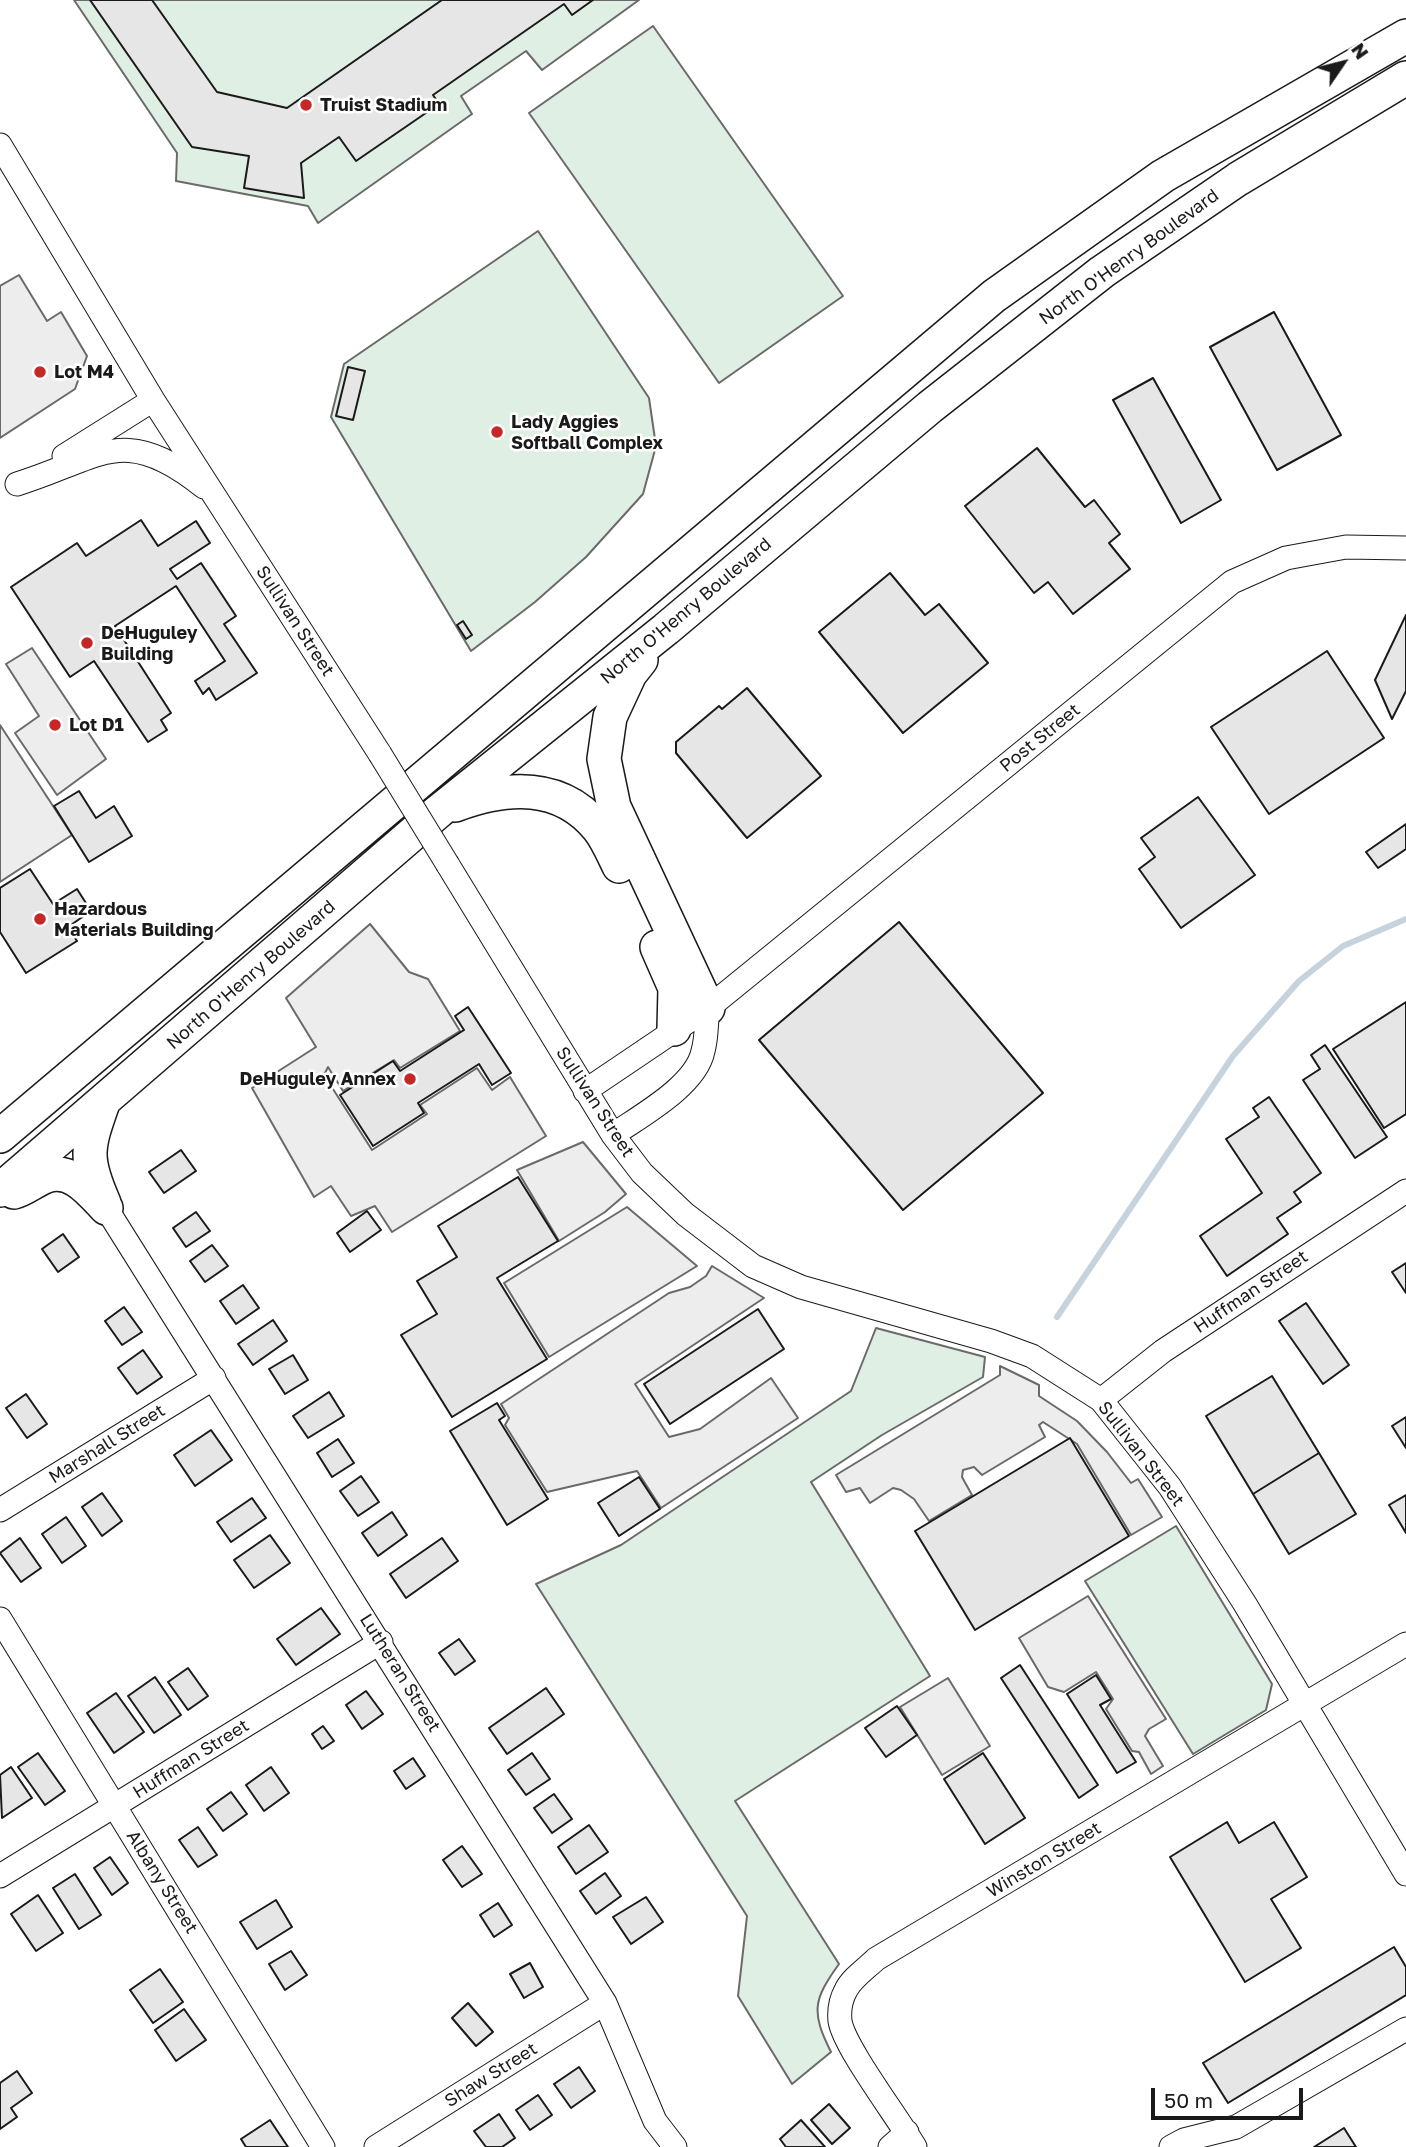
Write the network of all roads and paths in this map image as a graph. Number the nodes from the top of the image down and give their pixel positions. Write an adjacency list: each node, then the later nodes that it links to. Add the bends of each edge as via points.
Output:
1 (1406, 36): 15 (highway, via 1163,176 994,296)
2 (1406, 78): 8 (highway, North O'Henry Boulevard, via 1238,179 1102,272 930,407)
3 (0, 145): 4 (street, Sullivan Street)
4 (153, 400): 5 (street); 6 (street, Sullivan Street)
5 (9, 489): 6 (street, via 116,448 152,454)
6 (215, 495): 12 (street, Sullivan Street, bridge, via 449,865)
7 (1406, 548): 10 (street, Post Street, via 1346,547 1286,558 1232,582)
8 (666, 629): 9 (highway, North O'Henry Boulevard); 10 (highway, via 630,674 610,717 604,759 614,807)
9 (439, 811): 11 (highway, via 483,795 528,790 572,802 600,829 628,883 675,988); 13 (highway, North O'Henry Boulevard)
10 (708, 1007): 11 (street, Post Street); 14 (street, via 703,1053 691,1074 670,1095)
11 (674, 1029): 12 (street, Post Street)
12 (585, 1091): 14 (street, Sullivan Street)
13 (103, 1103): 16 (highway, North O'Henry Boulevard); 19 (highway, via 89,1142 89,1170)
14 (612, 1135): 21 (street, Sullivan Street, via 642,1173 685,1214 753,1266 801,1287 1032,1356)
15 (0, 1136)
16 (0, 1190)
17 (1406, 1191): 21 (street, Huffman Street, via 1163,1351)
18 (0, 1197): 19 (highway, via 48,1174 65,1175 82,1182)
19 (106, 1208): 20 (street, Lutheran Street)
20 (214, 1378): 22 (street, Marshall Street); 24 (street, Lutheran Street)
21 (1101, 1400): 26 (street, Sullivan Street, via 1170,1487)
22 (0, 1510)
23 (0, 1619): 27 (street, Albany Street)
24 (381, 1642): 27 (street, Huffman Street); 30 (street, Lutheran Street)
25 (1406, 1644): 26 (street, Winston Street)
26 (1306, 1704): 28 (street, Sullivan Street); 32 (street, Winston Street, via 876,1959 858,1975 847,1987 840,2023)
27 (115, 1806): 29 (street, Huffman Street); 33 (street, Albany Street)
28 (1406, 1874)
29 (0, 1876)
30 (605, 2003): 34 (street, Shaw Street); 35 (street, Lutheran Street, via 655,2121)
31 (1406, 2029): 36 (street, via 1236,2127)
32 (904, 2142)
33 (323, 2147)
34 (376, 2147)
35 (676, 2147)
36 (1171, 2147)

